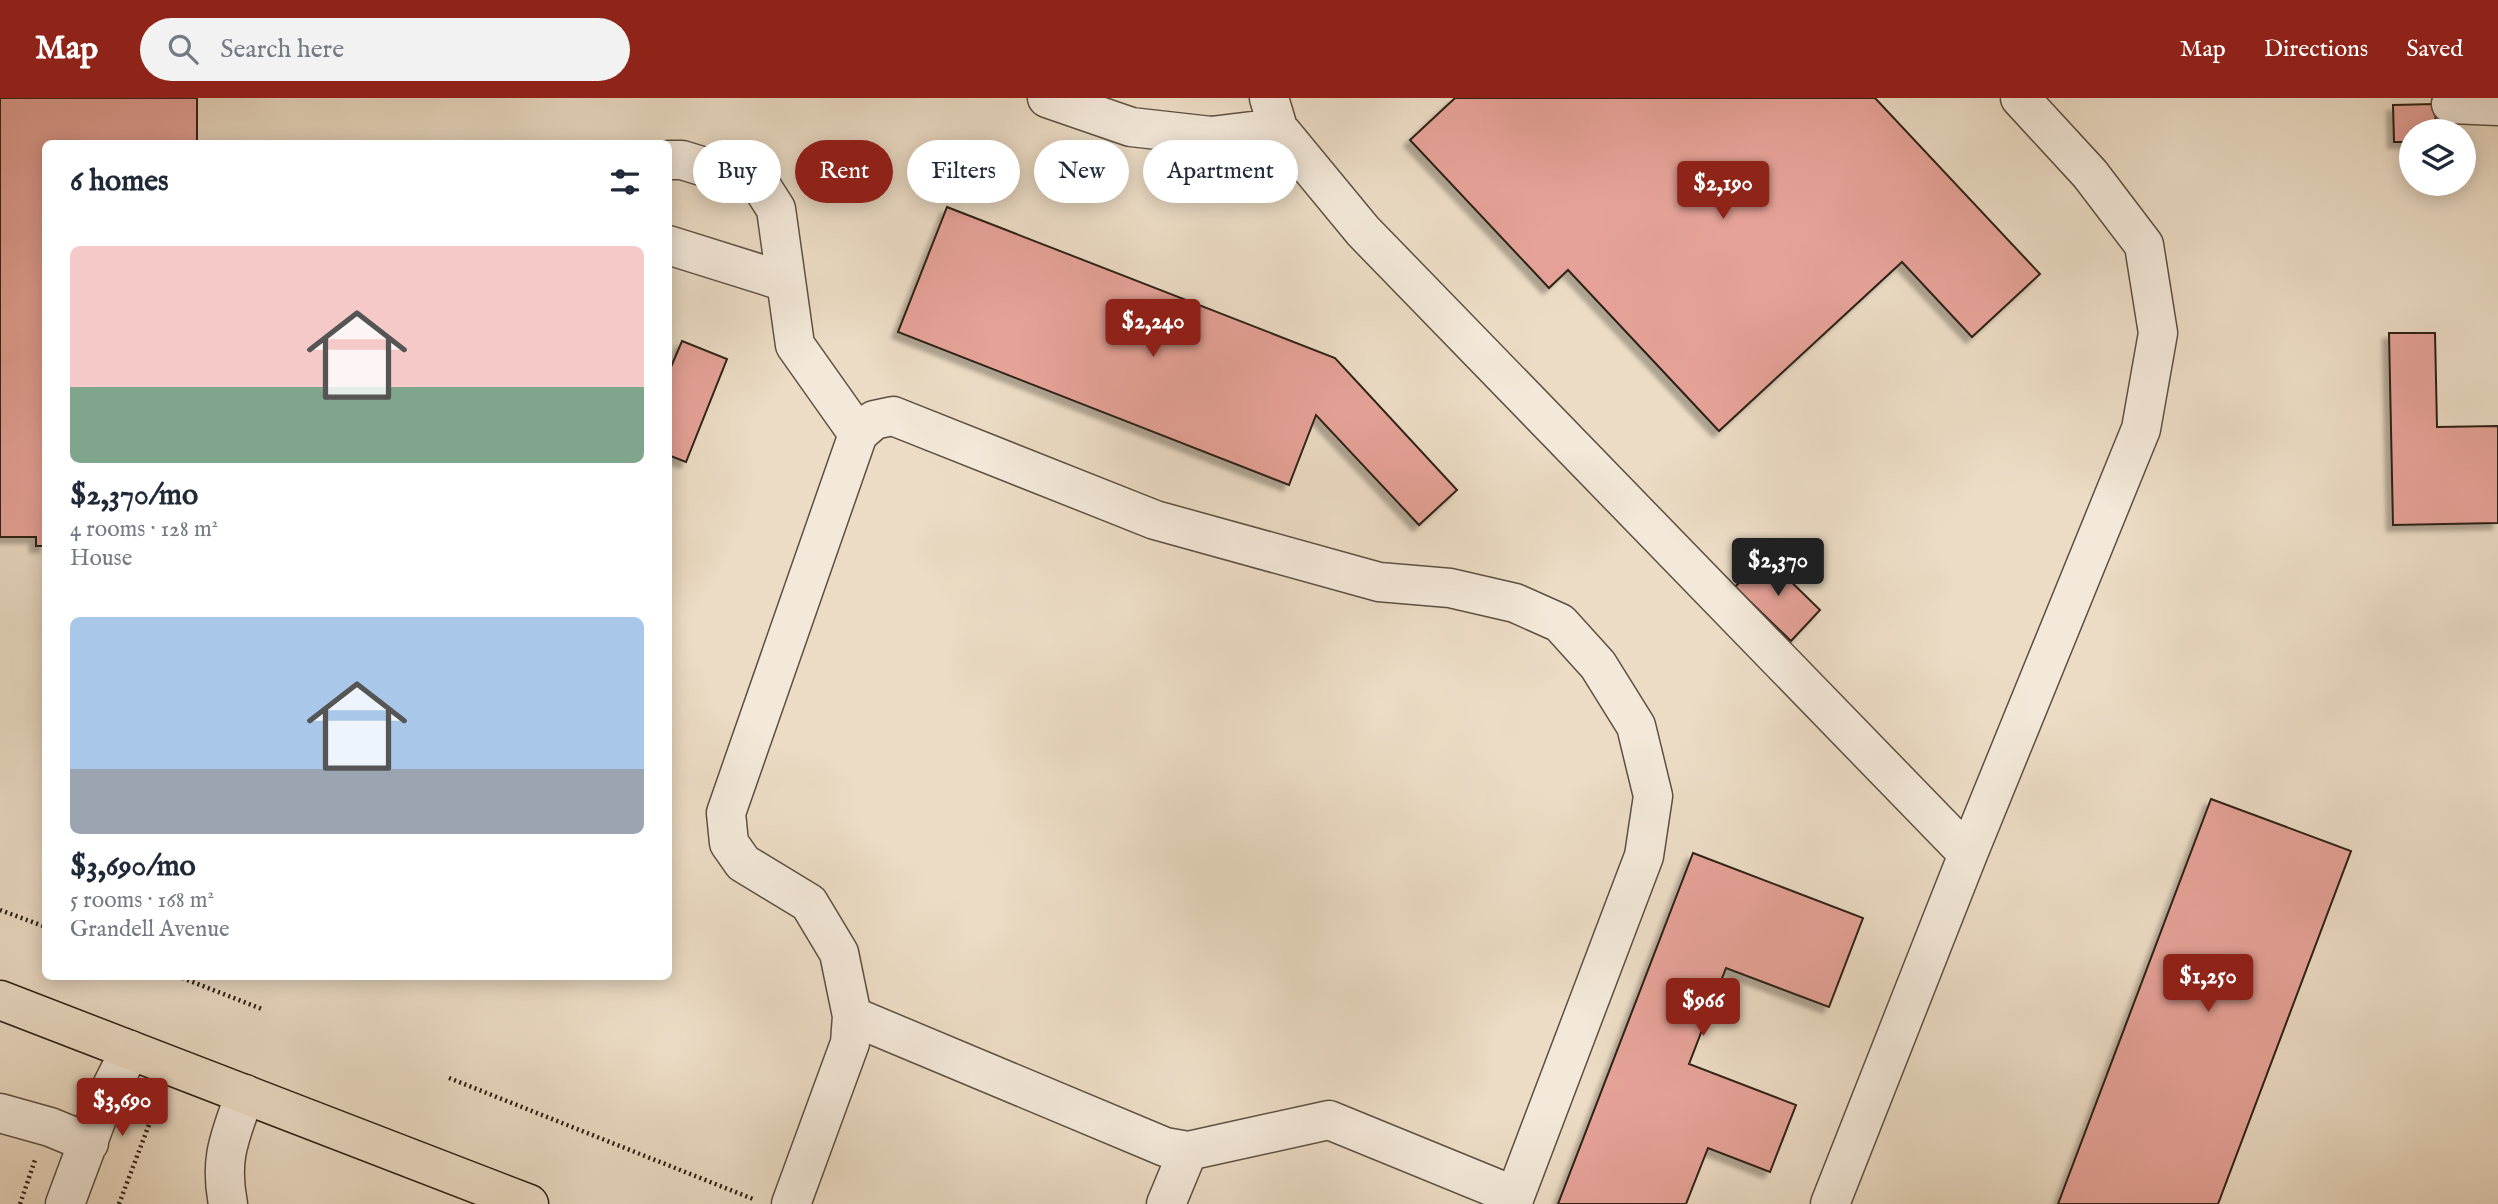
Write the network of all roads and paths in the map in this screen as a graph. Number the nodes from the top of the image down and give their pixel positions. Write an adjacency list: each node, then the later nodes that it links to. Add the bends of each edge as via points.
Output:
1 (1047, 98): 5 (street, via 1131,127 1211,136)
2 (2020, 98): 10 (street, via 2090,174 2144,245 2158,333 2141,429)
3 (2451, 104): 4 (street)
4 (2498, 106)
5 (1274, 113): 10 (street, via 1363,231)
6 (672, 160): 8 (street, via 760,184 776,209)
7 (672, 245): 8 (street)
8 (786, 282): 9 (street, via 795,345)
9 (858, 434): 16 (street, via 726,813 729,843 743,863 809,903 839,953); 24 (street, via 874,420 893,416 1155,520 1380,582 1450,588 1515,603 1560,623 1598,665 1636,726 1653,796 1644,856)
10 (1968, 854): 31 (street)
11 (0, 910): 12 (path)
12 (42, 926)
13 (187, 980): 15 (path)
14 (0, 1000): 17 (main road)
15 (262, 1009)
16 (852, 1016): 23 (street, via 1166,1147); 25 (street, via 850,1043)
17 (131, 1050): 19 (main road); 22 (street, via 100,1110)
18 (449, 1078): 25 (path)
19 (244, 1094): 28 (street, via 225,1150); 29 (main road)
20 (0, 1113): 22 (street)
21 (150, 1122): 27 (path)
22 (89, 1143): 26 (street)
23 (1188, 1151): 24 (street, via 1329,1120); 30 (street)
24 (1513, 1200)
25 (773, 1201)
26 (65, 1204)
27 (119, 1204)
28 (228, 1204)
29 (529, 1204)
30 (1166, 1204)
31 (1830, 1204)

